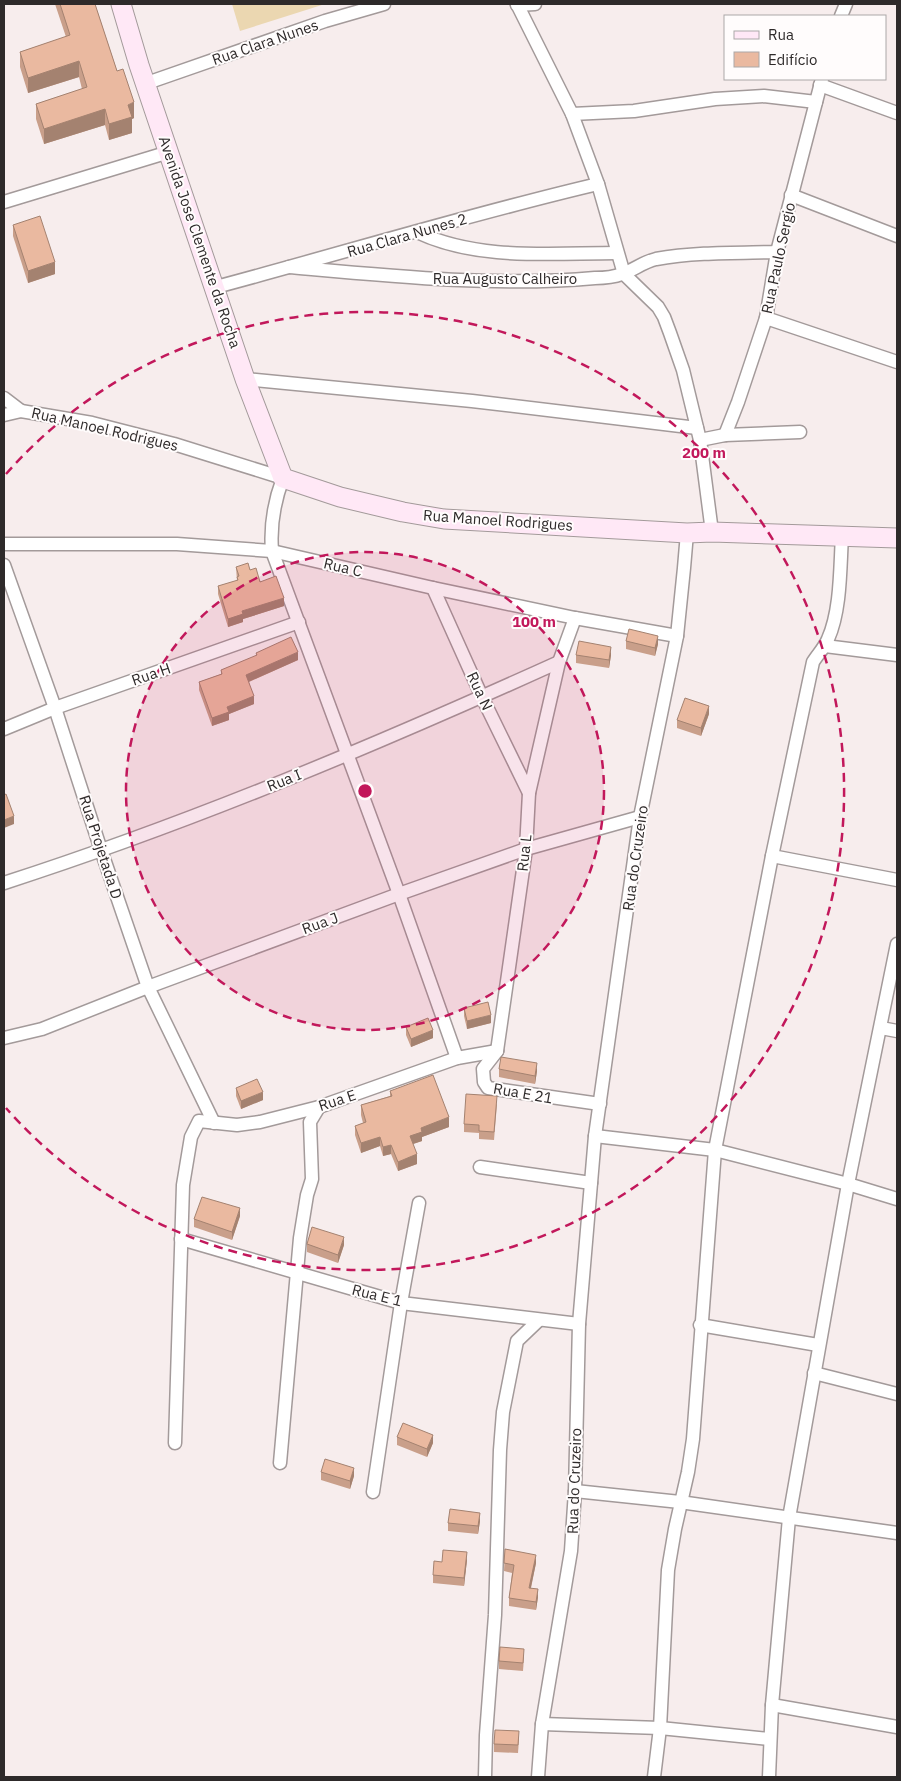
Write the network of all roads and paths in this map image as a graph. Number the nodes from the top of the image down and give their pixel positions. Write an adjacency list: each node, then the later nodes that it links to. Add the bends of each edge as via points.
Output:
1 (121, 4): 6 (street, Avenida Jose Clemente da Rocha)
2 (384, 4): 6 (street, Rua Clara Nunes, via 325,21)
3 (535, 4): 4 (street)
4 (517, 5): 9 (street)
5 (821, 82): 7 (street, Rua Paulo Sergio); 8 (street)
6 (147, 83): 10 (street, Avenida Jose Clemente da Rocha)
7 (816, 102): 9 (street, via 764,96 715,99 634,111); 12 (street, Rua Paulo Sergio)
8 (897, 113)
9 (572, 114): 11 (street)
10 (169, 152): 13 (street); 20 (street, Avenida Jose Clemente da Rocha)
11 (598, 184): 14 (street, Rua Clara Nunes 2); 17 (street)
12 (791, 195): 15 (street); 16 (street, Rua Paulo Sergio)
13 (4, 202)
14 (417, 232): 17 (street, via 433,240 481,251); 18 (street, Rua Clara Nunes 2)
15 (897, 236)
16 (777, 252): 19 (street, Rua Augusto Calheiro, via 686,255 639,265); 21 (street, Rua Paulo Sergio)
17 (617, 253): 19 (street)
18 (289, 267): 19 (street, Rua Augusto Calheiro, via 520,282); 20 (street, Rua Clara Nunes 2)
19 (624, 274): 28 (street, via 658,307 664,318 683,370)
20 (216, 287): 23 (street, Avenida Jose Clemente da Rocha)
21 (766, 318): 22 (street); 29 (street, Rua Paulo Sergio)
22 (897, 362)
23 (245, 379): 28 (street, via 472,401); 30 (street, Avenida Jose Clemente da Rocha)
24 (4, 398): 25 (street)
25 (22, 411): 26 (street); 30 (street, Rua Manoel Rodrigues, via 92,423 174,444)
26 (4, 415)
27 (800, 432): 29 (street)
28 (699, 434): 29 (street); 31 (street)
29 (725, 435)
30 (283, 478): 32 (street, Rua Manoel Rodrigues, via 362,502 444,519); 36 (street, via 274,509)
31 (712, 532): 32 (street, Rua Manoel Rodrigues); 33 (street, Rua Manoel Rodrigues)
32 (686, 533): 41 (street, Rua do Cruzeiro)
33 (842, 536): 34 (street, Rua Manoel Rodrigues); 42 (street, via 835,616)
34 (897, 538)
35 (4, 544): 36 (street, Rua C, via 177,544)
36 (272, 551): 38 (street, Rua C); 40 (street)
37 (4, 565): 46 (street, Rua Projetada D)
38 (433, 588): 39 (street, Rua C); 45 (street, Rua N)
39 (575, 618): 41 (street, Rua C); 44 (street, Rua L)
40 (298, 622): 46 (street, Rua H); 48 (street)
41 (676, 636): 50 (street, Rua do Cruzeiro)
42 (825, 646): 43 (street); 53 (street, via 814,662)
43 (897, 655)
44 (559, 662): 45 (street, Rua I); 49 (street, Rua L)
45 (482, 697): 48 (street, Rua I); 49 (street, Rua N)
46 (55, 708): 47 (street, Rua H); 52 (street, Rua Projetada D)
47 (4, 729)
48 (346, 754): 52 (street, Rua I, via 236,800); 56 (street)
49 (529, 793): 51 (street, Rua L)
50 (640, 817): 51 (street, Rua J); 64 (street, Rua do Cruzeiro)
51 (526, 849): 56 (street, Rua J); 62 (street, Rua L)
52 (101, 850): 55 (street, Rua I); 58 (street, Rua Projetada D)
53 (772, 856): 54 (street); 68 (street)
54 (897, 880)
55 (4, 883)
56 (399, 894): 58 (street, Rua J); 63 (street)
57 (897, 944): 59 (street)
58 (148, 987): 61 (street, Rua J, via 42,1029); 66 (street, Rua Projetada D)
59 (881, 1028): 60 (street); 71 (street)
60 (897, 1031)
61 (4, 1038)
62 (497, 1051): 63 (street); 64 (street, Rua E 21, via 483,1069 488,1088)
63 (457, 1058): 65 (street, Rua E)
64 (600, 1104): 67 (street, Rua do Cruzeiro)
65 (319, 1107): 66 (street, Rua E, via 249,1124); 75 (street, via 310,1122 312,1179 302,1221)
66 (214, 1123): 74 (street, via 199,1121 191,1137 183,1185)
67 (595, 1136): 68 (street); 70 (street, Rua do Cruzeiro)
68 (715, 1150): 71 (street); 79 (street)
69 (480, 1167): 70 (street)
70 (591, 1183): 78 (street, Rua do Cruzeiro)
71 (848, 1184): 72 (street); 80 (street)
72 (897, 1199)
73 (419, 1203): 76 (street)
74 (181, 1239): 75 (street, Rua E 1); 83 (street)
75 (297, 1274): 76 (street, Rua E 1); 84 (street)
76 (401, 1303): 77 (street, Rua E 1); 86 (street)
77 (539, 1320): 78 (street, Rua E 1); 95 (street, via 517,1341 503,1412)
78 (579, 1324): 85 (street, Rua do Cruzeiro)
79 (700, 1326): 80 (street); 87 (street, via 693,1439)
80 (818, 1345): 81 (street)
81 (814, 1373): 82 (street); 88 (street)
82 (897, 1394)
83 (174, 1443)
84 (280, 1464)
85 (575, 1491): 87 (street); 91 (street, Rua do Cruzeiro, via 571,1551)
86 (373, 1492)
87 (680, 1502): 88 (street); 93 (street, via 668,1570)
88 (789, 1518): 89 (street); 90 (street)
89 (897, 1533)
90 (772, 1705): 92 (street); 94 (street)
91 (542, 1724): 93 (street); 96 (street, Rua do Cruzeiro)
92 (897, 1727)
93 (660, 1728): 94 (street); 97 (street)
94 (769, 1739): 98 (street)
95 (485, 1777)
96 (538, 1777)
97 (654, 1777)
98 (769, 1777)

